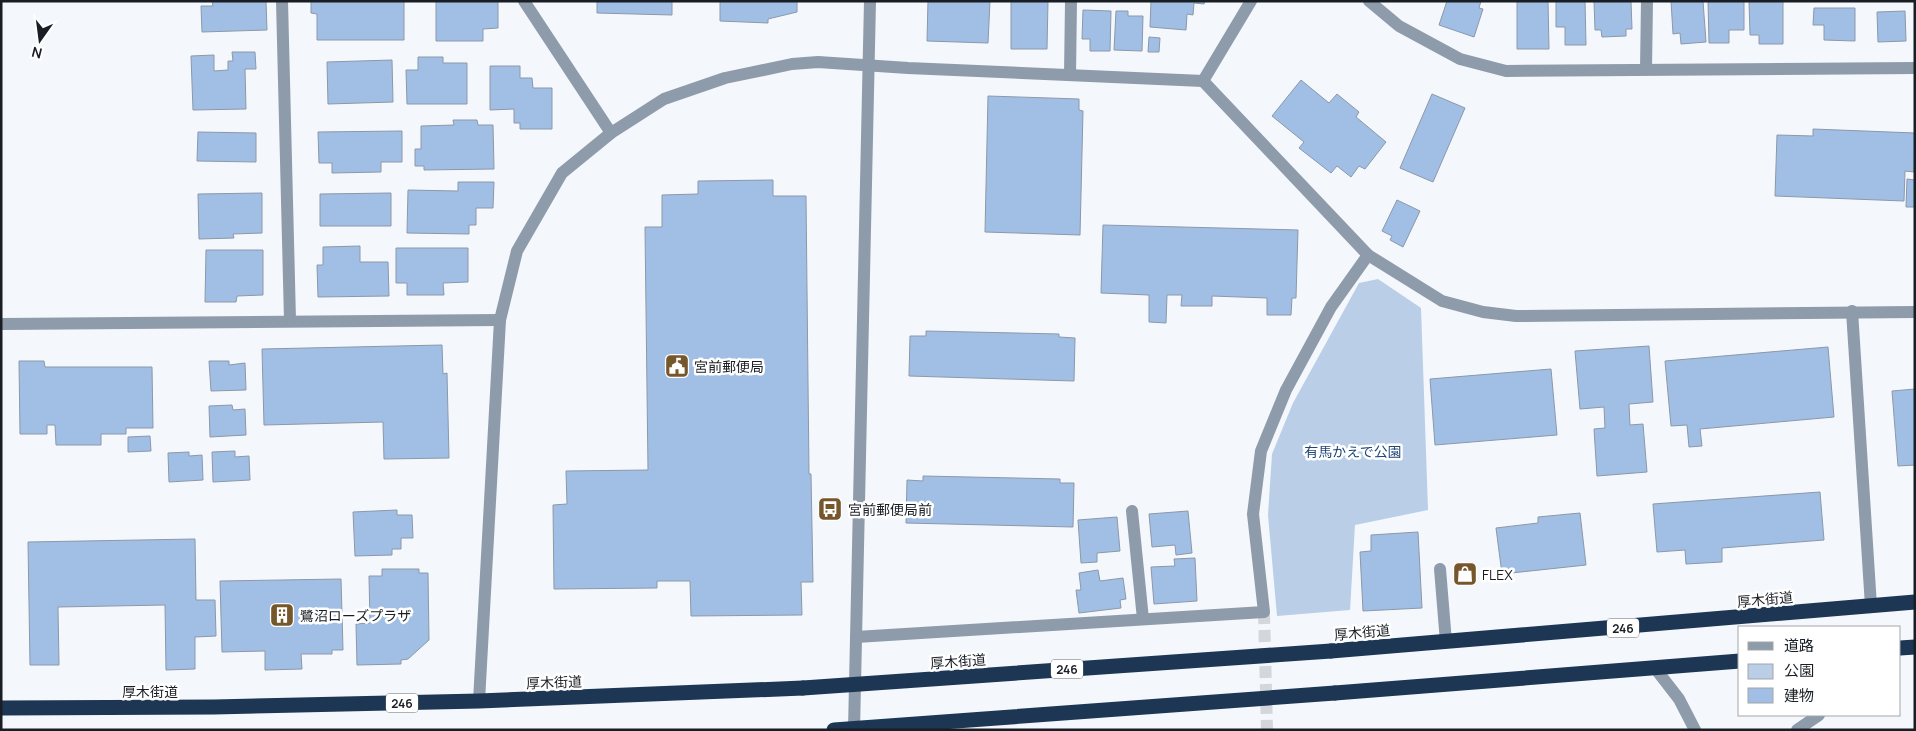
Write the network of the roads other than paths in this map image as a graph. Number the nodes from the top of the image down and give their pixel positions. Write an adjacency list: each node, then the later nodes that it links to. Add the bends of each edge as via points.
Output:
1 (282, 1): 17 (street)
2 (524, 1): 13 (street)
3 (870, 1): 8 (street)
4 (1071, 1): 11 (street)
5 (1251, 1): 12 (street)
6 (1369, 1): 10 (street, via 1399,26 1460,59 1506,71)
7 (1646, 1): 10 (street)
8 (868, 65): 11 (street); 13 (street, via 800,63 725,78 664,99); 25 (street)
9 (1915, 68): 10 (street)
10 (1646, 69)
11 (1070, 75): 12 (street)
12 (1203, 81): 14 (street)
13 (611, 134): 18 (street, via 562,173 518,251)
14 (1368, 255): 15 (street, via 1442,301 1483,312 1516,316); 24 (street, via 1327,316 1286,390 1261,451 1253,514 1264,612)
15 (1852, 311): 16 (street); 23 (street)
16 (1915, 312)
17 (290, 320): 18 (street); 19 (street)
18 (500, 320): 31 (street)
19 (1, 324)
20 (1132, 511): 24 (street)
21 (1440, 570): 26 (street)
22 (1915, 602): 23 (highway, 厚木街道 / 246)
23 (1871, 606): 26 (highway, 厚木街道 / 246)
24 (1143, 619): 25 (street)
25 (856, 637): 35 (street)
26 (1446, 642): 31 (highway, 厚木街道 / 246, bridge, via 803,688)
27 (1915, 646): 28 (highway)
28 (1901, 648)
29 (1738, 661): 30 (highway)
30 (1655, 668): 34 (highway, bridge); 36 (street, via 1679,699)
31 (479, 702): 32 (highway, 厚木街道 / 246)
32 (1, 708)
33 (1818, 716): 37 (street)
34 (834, 730)
35 (854, 730)
36 (1695, 730)
37 (1797, 730)

